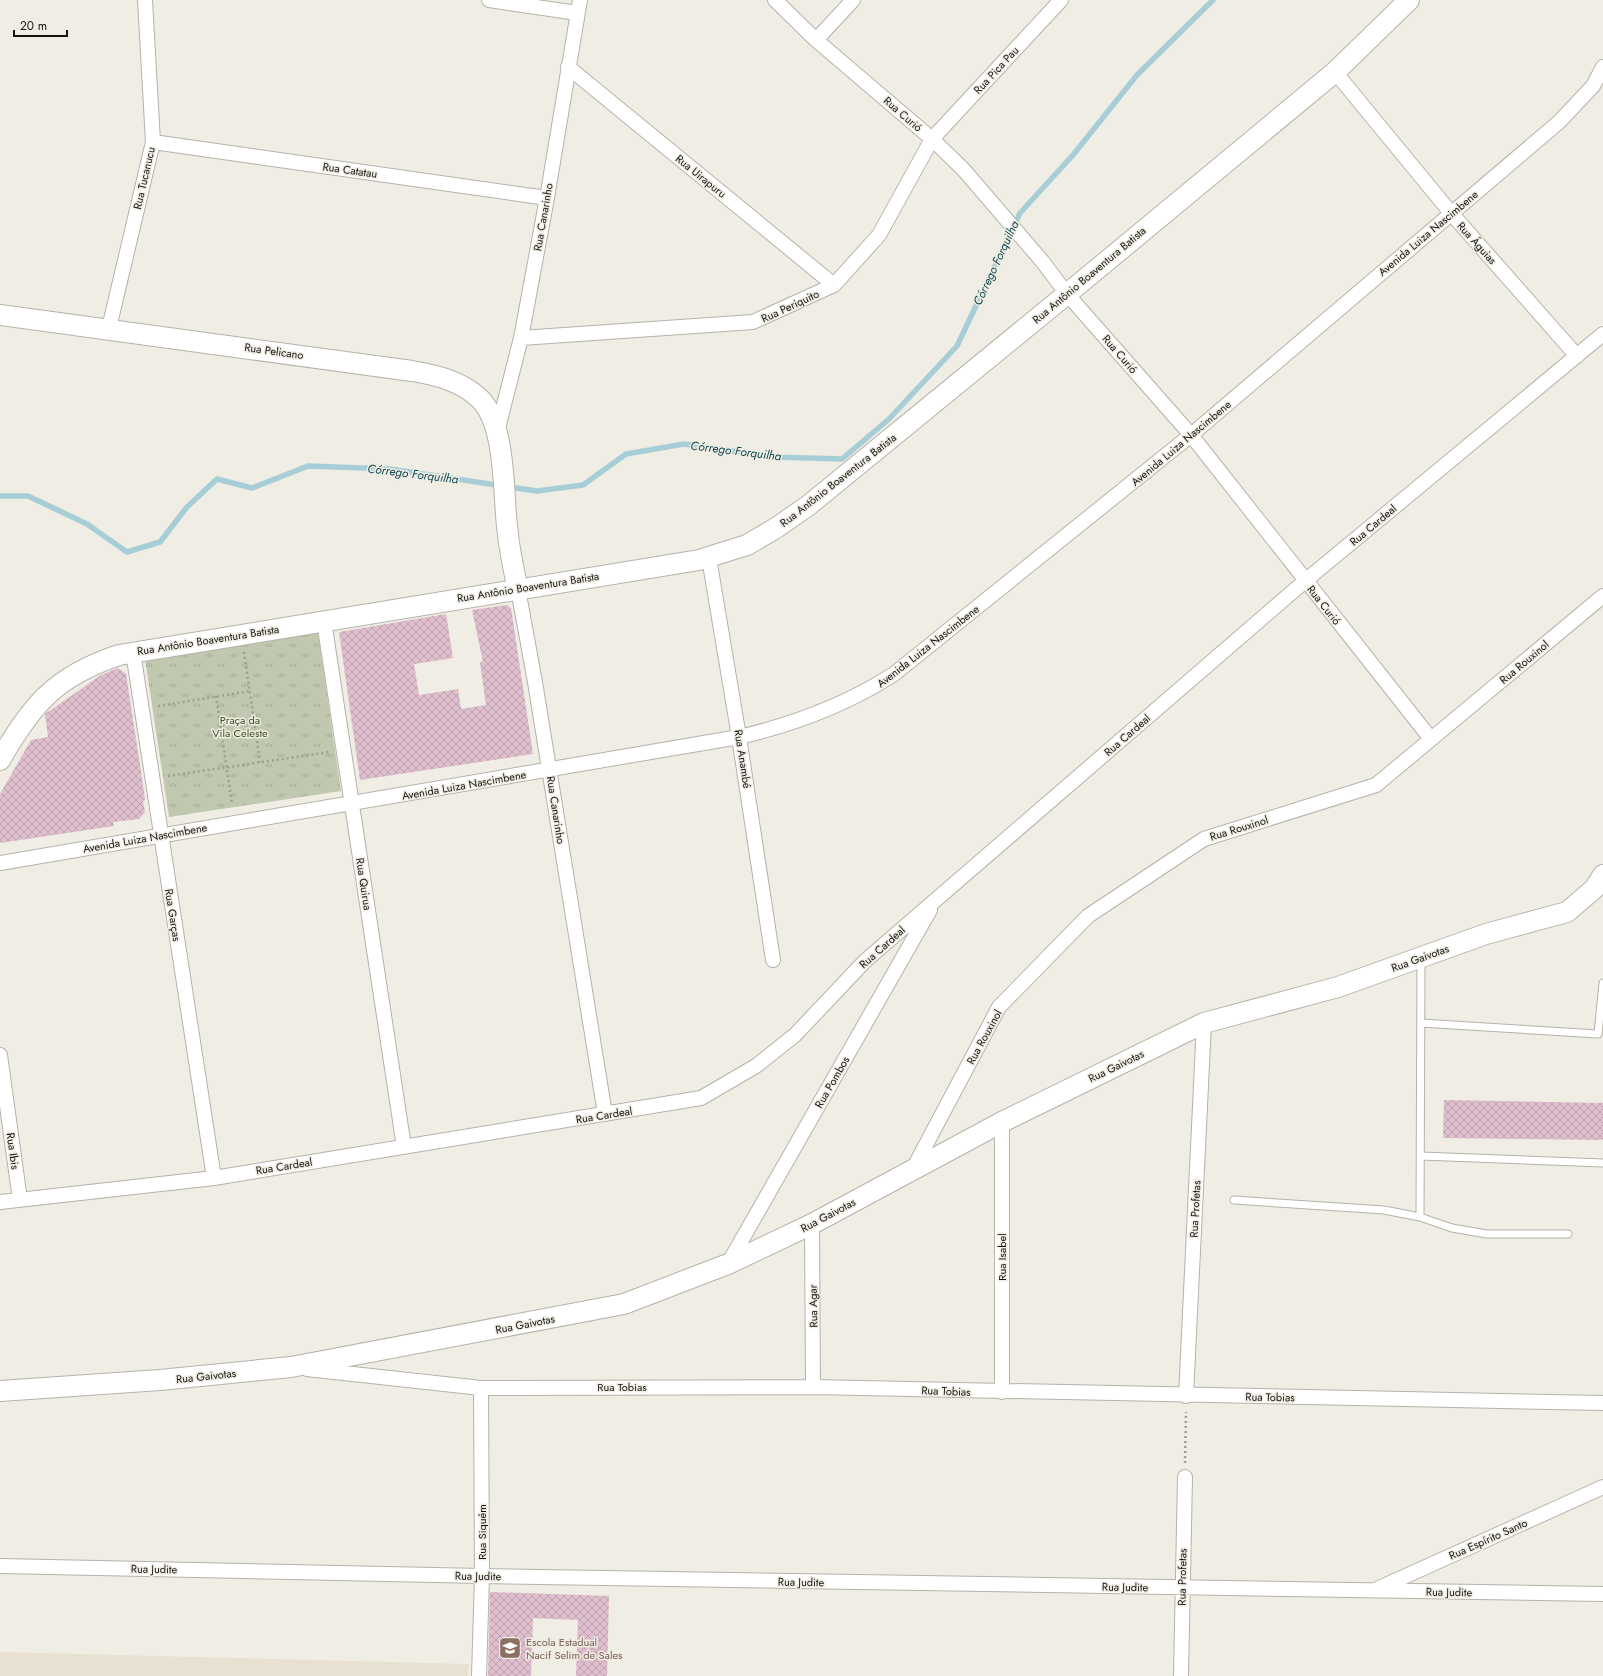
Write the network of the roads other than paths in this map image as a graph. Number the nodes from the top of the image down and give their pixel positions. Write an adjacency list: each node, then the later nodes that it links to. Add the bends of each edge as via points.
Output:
1 (145, 0): 13 (street, Rua Tucanucu)
2 (489, 0): 7 (street)
3 (775, 0): 8 (street, Rua Curió)
4 (853, 0): 8 (street)
5 (1061, 0): 12 (street, Rua Pica Pau)
6 (1409, 0): 11 (street, Rua Antônio Boaventura Batista)
7 (578, 6): 9 (street, Rua Canarinho)
8 (816, 40): 12 (street, Rua Curió)
9 (568, 67): 14 (street, Rua Canarinho); 16 (street, Rua Uirapuru)
10 (1603, 67): 15 (street, Avenida Luiza Nascimbene, via 1593,86 1559,122)
11 (1335, 72): 15 (street, Rua Águias); 17 (street, Rua Antônio Boaventura Batista)
12 (932, 139): 16 (street, Rua Periquito, via 879,235); 17 (street, Rua Curió, via 963,169)
13 (153, 142): 14 (street, Rua Catatau); 19 (street, Rua Tucanucu)
14 (547, 198): 21 (street, Rua Canarinho)
15 (1451, 213): 22 (street, Rua Águias); 24 (street, Avenida Luiza Nascimbene)
16 (834, 285): 21 (street, Rua Periquito, via 753,322)
17 (1067, 294): 24 (street, Rua Curió); 26 (street, Rua Antônio Boaventura Batista, via 809,505 747,545)
18 (0, 315): 19 (street, Rua Pelicano)
19 (109, 328): 23 (street, Rua Pelicano, via 432,374 465,388 479,398)
20 (1603, 334): 22 (street, Rua Cardeal)
21 (521, 338): 23 (street, Rua Canarinho)
22 (1577, 356): 27 (street, Rua Cardeal)
23 (497, 432): 25 (street, Rua Pelicano)
24 (1191, 435): 27 (street, Rua Curió); 32 (street, Avenida Luiza Nascimbene, via 894,674 852,700 820,714)
25 (505, 506): 28 (street, Rua Canarinho, via 509,548)
26 (709, 558): 28 (street, Rua Antônio Boaventura Batista); 32 (street, Rua Anambé)
27 (1305, 581): 33 (street, Rua Curió); 40 (street, Rua Cardeal)
28 (518, 589): 30 (street, Rua Antônio Boaventura Batista); 35 (street, Rua Canarinho)
29 (1603, 596): 33 (street, Rua Rouxinol)
30 (324, 621): 31 (street, Rua Antônio Boaventura Batista); 36 (street, Rua Quirua)
31 (133, 652): 34 (street, Rua Antônio Boaventura Batista, via 92,666 48,693 27,716); 37 (street, Rua Garças)
32 (740, 737): 35 (street, Avenida Luiza Nascimbene); 42 (street, Rua Anambé)
33 (1431, 739): 52 (street, Rua Rouxinol, via 1376,785 1204,839 1088,916 1000,1008)
34 (0, 760)
35 (549, 770): 36 (street, Avenida Luiza Nascimbene); 47 (street, Rua Canarinho)
36 (352, 804): 37 (street, Avenida Luiza Nascimbene); 49 (street, Rua Quirua)
37 (161, 836): 38 (street, Avenida Luiza Nascimbene); 53 (street, Rua Garças)
38 (0, 863)
39 (1603, 875): 41 (street, Rua Gaivotas, via 1595,888 1567,912 1486,934)
40 (936, 900): 47 (street, Rua Cardeal, via 864,961 795,1035 756,1066 701,1098); 60 (street, Rua Pombos)
41 (1421, 958): 44 (street, Rua Gaivotas, via 1338,987); 45 (lane)
42 (773, 960)
43 (1603, 983): 45 (lane, via 1598,1034)
44 (1204, 1023): 48 (street, Rua Gaivotas); 66 (street, Rua Profetas)
45 (1421, 1023): 50 (lane)
46 (0, 1054): 54 (street, Rua Ibis)
47 (605, 1114): 49 (street, Rua Cardeal)
48 (1002, 1122): 52 (street, Rua Gaivotas); 65 (street, Rua Isabel)
49 (404, 1147): 53 (street, Rua Cardeal)
50 (1421, 1156): 51 (lane); 57 (lane)
51 (1603, 1164)
52 (913, 1170): 58 (street, Rua Gaivotas)
53 (214, 1178): 54 (street, Rua Cardeal)
54 (20, 1200): 56 (street, Rua Cardeal)
55 (1234, 1200): 57 (lane, via 1384,1210)
56 (0, 1202)
57 (1420, 1217): 59 (lane, via 1452,1228 1487,1234)
58 (812, 1224): 60 (street, Rua Gaivotas); 62 (street, Rua Agar)
59 (1568, 1234)
60 (728, 1264): 61 (street, Rua Gaivotas, via 624,1304)
61 (291, 1367): 63 (street, Rua Tobias); 64 (street, Rua Gaivotas, via 160,1380)
62 (813, 1387): 63 (street, Rua Tobias); 65 (street, Rua Tobias)
63 (481, 1388): 71 (street, Rua Siquém)
64 (0, 1391)
65 (1002, 1392): 66 (street, Rua Tobias)
66 (1186, 1396): 67 (street, Rua Tobias)
67 (1603, 1404)
68 (1185, 1477): 72 (street, Rua Profetas)
69 (1603, 1487): 73 (street, Rua Espírito Santo)
70 (0, 1566): 71 (street, Rua Judite)
71 (482, 1576): 72 (street, Rua Judite); 75 (street, Rua Siquém)
72 (1182, 1588): 73 (street, Rua Judite); 76 (street, Rua Profetas)
73 (1373, 1591): 74 (street, Rua Judite)
74 (1603, 1594)
75 (479, 1676)
76 (1181, 1676)

